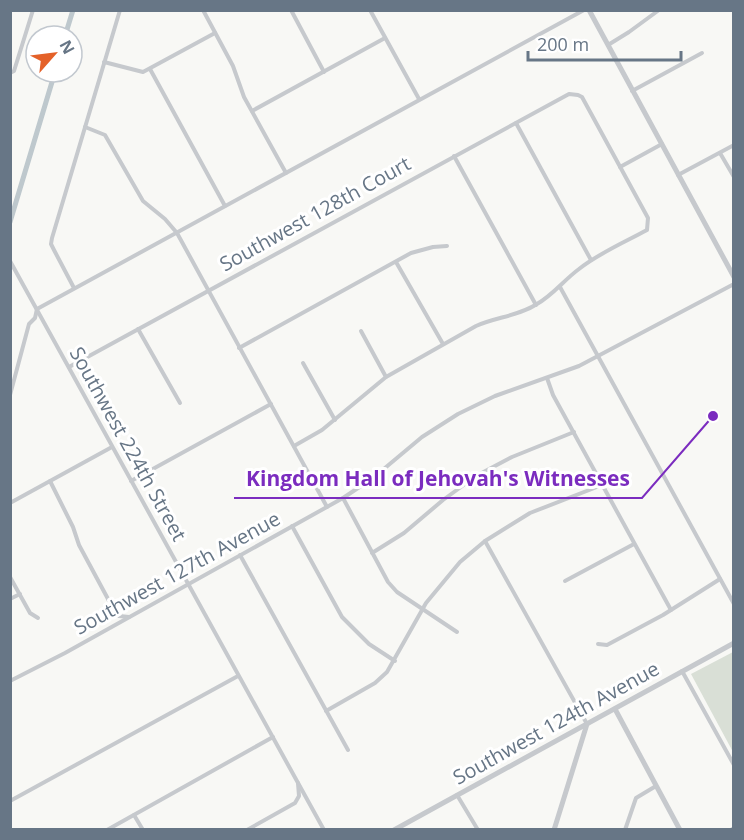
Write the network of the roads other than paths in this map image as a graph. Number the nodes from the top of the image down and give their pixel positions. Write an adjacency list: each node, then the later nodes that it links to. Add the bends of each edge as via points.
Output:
1 (33, 10): 16 (street, via 17,65)
2 (120, 10): 13 (street)
3 (203, 10): 9 (street)
4 (291, 10): 15 (street)
5 (370, 10): 10 (street)
6 (584, 10): 18 (street)
7 (589, 10): 11 (street)
8 (659, 10): 11 (street)
9 (215, 33): 14 (street); 19 (street)
10 (385, 38): 15 (street); 18 (street)
11 (608, 45): 17 (street)
12 (702, 53): 17 (street)
13 (104, 62): 14 (street, via 143,72); 21 (street)
14 (150, 69): 30 (street)
15 (324, 72): 19 (street)
16 (10, 73)
17 (632, 91): 22 (street)
18 (419, 99): 27 (street)
19 (252, 111): 27 (street)
20 (516, 123): 25 (street, Southwest 128th Court); 26 (street, Southwest 128th Court, via 569,94 578,94); 33 (street)
21 (85, 127): 31 (street, via 105,135 143,201); 39 (street, via 51,244)
22 (662, 144): 26 (street); 28 (street)
23 (734, 146): 24 (street)
24 (720, 153): 28 (street); 29 (street)
25 (454, 156): 40 (street, Southwest 128th Court); 41 (street)
26 (620, 167): 33 (street, via 648,218 647,230)
27 (286, 173): 30 (street)
28 (678, 175): 36 (street)
29 (734, 177)
30 (225, 206): 31 (street)
31 (177, 233): 39 (street); 40 (street)
32 (447, 246): 35 (street, via 423,249)
33 (591, 260): 38 (street)
34 (10, 261): 42 (street, Southwest 224th Street)
35 (396, 262): 45 (street); 46 (street)
36 (734, 277)
37 (734, 284): 47 (street, Southwest 127th Avenue)
38 (560, 287): 41 (street); 47 (street)
39 (74, 289): 42 (street)
40 (208, 290): 43 (street, Southwest 128th Court); 46 (street)
41 (536, 305): 45 (street, via 490,320)
42 (37, 309): 49 (street, Southwest 224th Street); 52 (street, via 29,324)
43 (138, 329): 49 (street, Southwest 128th Court); 53 (street)
44 (361, 331): 50 (street)
45 (443, 344): 50 (street)
46 (239, 348): 54 (street)
47 (597, 356): 51 (street, Southwest 127th Avenue); 71 (street)
48 (303, 363): 55 (street)
49 (69, 367): 58 (street, Southwest 224th Street)
50 (386, 377): 55 (street)
51 (547, 378): 56 (street); 62 (street, Southwest 127th Avenue, via 495,396 449,419)
52 (10, 395)
53 (180, 403)
54 (271, 404): 57 (street); 59 (street)
55 (335, 420): 57 (street)
56 (574, 432): 61 (street); 68 (street, via 485,471 404,533)
57 (294, 446): 64 (street)
58 (112, 447): 59 (street, Southwest 224th Street); 60 (street)
59 (131, 481): 73 (street, Southwest 224th Street)
60 (50, 482): 63 (street); 79 (street, via 115,612)
61 (602, 485): 66 (street, via 530,513); 67 (street)
62 (343, 498): 64 (street, Southwest 127th Avenue); 68 (street)
63 (10, 503)
64 (327, 507): 65 (street, Southwest 127th Avenue)
65 (292, 526): 69 (street, Southwest 127th Avenue); 84 (street, via 342,617 369,644)
66 (485, 541): 77 (street, via 460,562); 90 (street)
67 (634, 544): 72 (street); 78 (street)
68 (372, 552): 77 (street, via 388,582)
69 (240, 555): 73 (street, Southwest 127th Avenue); 89 (street)
70 (10, 577): 74 (street)
71 (720, 579): 76 (street); 78 (street)
72 (565, 581)
73 (187, 584): 79 (street, Southwest 127th Avenue); 86 (street, Southwest 224th Street)
74 (20, 594): 75 (street); 80 (street, via 30,613)
75 (10, 599)
76 (734, 604)
77 (422, 609): 81 (street); 84 (street)
78 (671, 610): 83 (street, via 607,645)
79 (132, 616): 87 (street, Southwest 127th Avenue)
80 (38, 618)
81 (457, 632)
82 (734, 643): 85 (street, Southwest 124th Avenue)
83 (598, 644)
84 (395, 661): 89 (street, via 375,683)
85 (682, 671): 88 (street, Southwest 124th Avenue); 93 (street)
86 (238, 676): 91 (street, Southwest 224th Street); 97 (street)
87 (10, 681)
88 (615, 709): 90 (street, Southwest 124th Avenue); 95 (street)
89 (326, 711): 92 (street)
90 (587, 724): 96 (street, Southwest 124th Avenue); 105 (street)
91 (273, 737): 94 (street, Southwest 224th Street); 98 (street)
92 (348, 750)
93 (734, 765)
94 (298, 782): 102 (street, via 295,803); 103 (street, Southwest 224th Street)
95 (657, 786): 106 (street, via 636,798); 107 (street)
96 (457, 795): 99 (street, Southwest 124th Avenue); 104 (street)
97 (10, 801)
98 (134, 815): 100 (street); 101 (street)
99 (395, 829)
100 (107, 830)
101 (142, 830)
102 (247, 830)
103 (324, 830)
104 (478, 830)
105 (554, 830)
106 (625, 830)
107 (680, 830)

